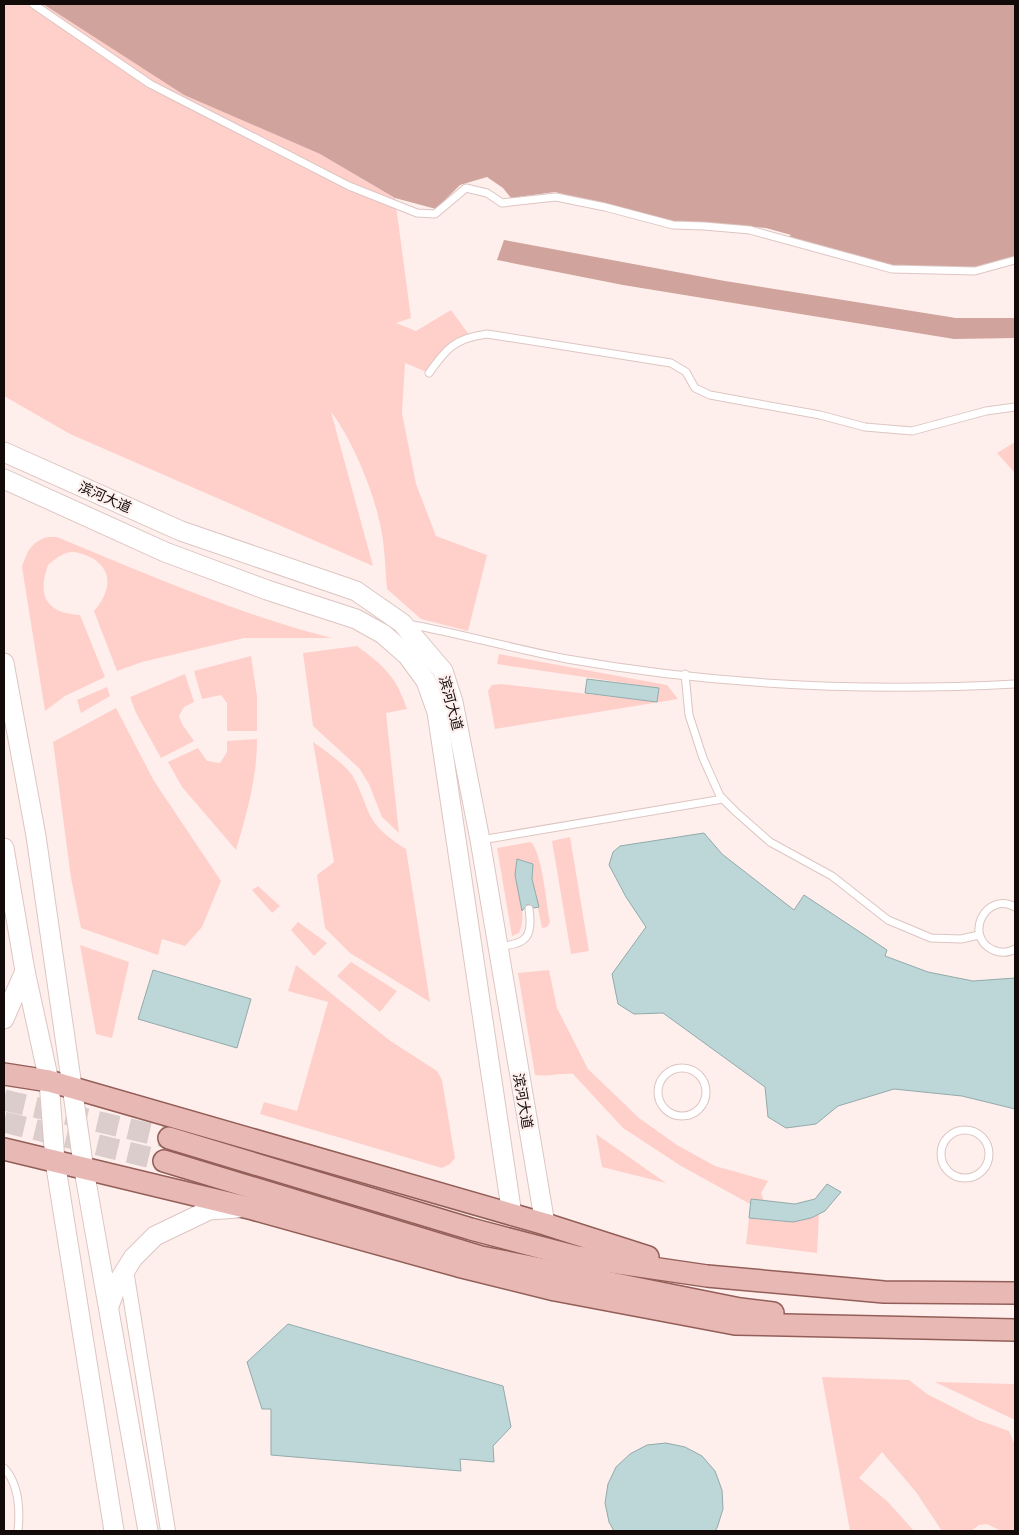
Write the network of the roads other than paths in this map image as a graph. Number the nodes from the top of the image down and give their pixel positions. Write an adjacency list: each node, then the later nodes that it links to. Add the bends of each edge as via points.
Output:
1 (33, 4): 2 (lane, via 150,84 349,186 417,213 435,214 466,188 487,193 502,203 556,197 606,206 673,225 750,230 892,269 975,271)
2 (1015, 260)
3 (429, 374): 4 (lane, via 446,350 470,336 487,334 671,363 686,372 695,388 710,395 820,415 865,427 912,431 986,411)
4 (1015, 407)
5 (4, 452): 7 (street, 滨河大道, via 181,531 356,591)
6 (4, 479): 33 (street, 滨河大道, via 165,552 356,619 389,639 407,655 426,681 437,712)
7 (402, 623): 9 (lane, via 567,659); 12 (street, 滨河大道, via 443,671 453,702)
8 (4, 663): 25 (street, via 36,836)
9 (685, 674): 10 (lane, via 850,686); 11 (lane, via 689,715 703,758)
10 (1015, 684)
11 (723, 799): 12 (lane); 16 (lane, via 770,842 832,876 888,920 931,938 961,939)
12 (480, 840): 17 (street, 滨河大道)
13 (4, 848): 19 (street)
14 (1015, 907): 16 (lane, via 1004,903 989,907 980,920)
15 (529, 909): 17 (lane, via 532,927 526,938 515,945)
16 (979, 935): 18 (lane, via 989,948 996,951)
17 (497, 946): 34 (street, 滨河大道)
18 (1015, 949)
19 (25, 971): 21 (street); 24 (street)
20 (4, 992): 21 (street)
21 (5, 1016)
22 (4, 1074): 24 (main road)
23 (704, 1080): 23 (lane, via 683,1067 668,1071 658,1083 662,1106 682,1116 698,1110 706,1096)
24 (49, 1081): 25 (main road); 29 (street)
25 (72, 1089): 31 (street); 33 (main road)
26 (169, 1138): 36 (main road, via 471,1229 577,1257)
27 (987, 1142): 27 (lane, via 975,1131 967,1129 952,1133 942,1146 945,1169 966,1179 981,1173 990,1159)
28 (4, 1149): 29 (main road)
29 (56, 1161): 31 (main road); 43 (street)
30 (164, 1161): 39 (main road, via 481,1257 740,1309)
31 (84, 1170): 32 (main road); 38 (street)
32 (249, 1208): 35 (street, via 209,1210 155,1236); 39 (main road, via 554,1290 725,1323)
33 (512, 1215): 34 (main road)
34 (545, 1224): 36 (main road)
35 (126, 1270): 38 (street); 45 (street)
36 (707, 1276): 37 (main road, via 884,1292)
37 (1015, 1293)
38 (109, 1306): 44 (street)
39 (894, 1327): 40 (main road)
40 (1015, 1330)
41 (4, 1468): 42 (lane, via 9,1473 20,1507)
42 (18, 1531)
43 (114, 1531)
44 (148, 1531)
45 (168, 1531)

